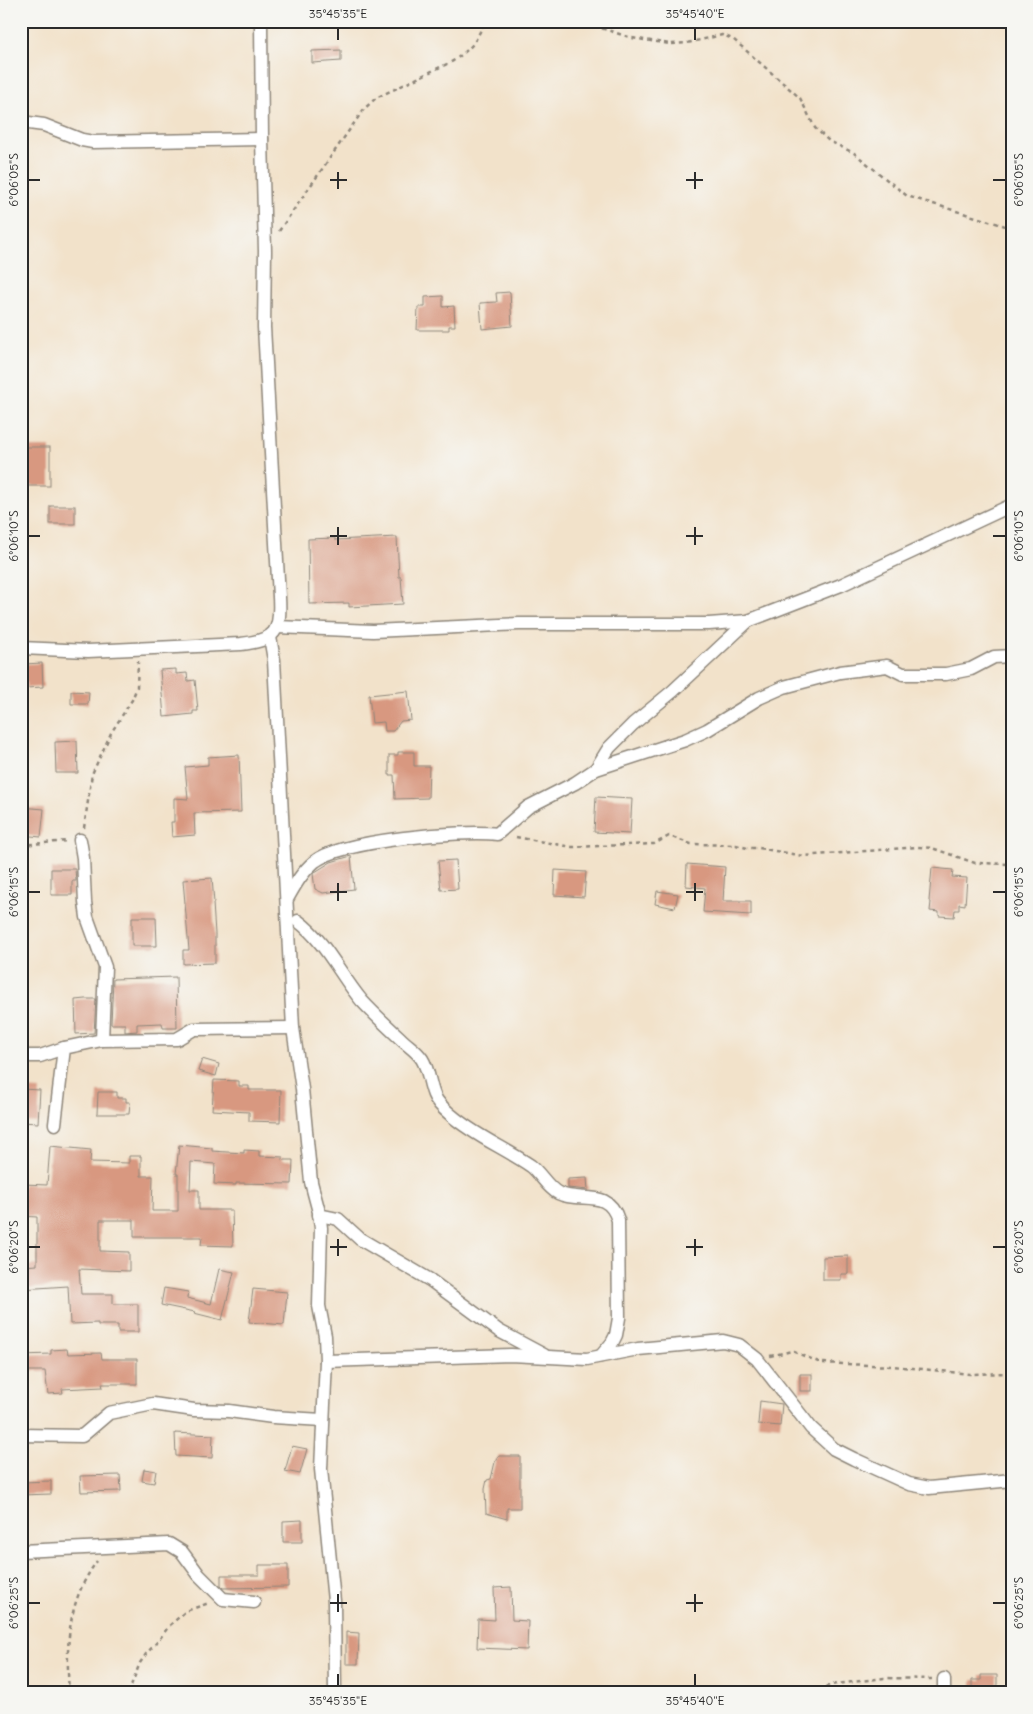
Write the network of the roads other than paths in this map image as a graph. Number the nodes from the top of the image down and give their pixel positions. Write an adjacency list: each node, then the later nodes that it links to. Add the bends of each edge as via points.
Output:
1 (262, 21): 3 (street)
2 (21, 122): 3 (street, via 56,128 93,142)
3 (262, 139): 6 (street, via 264,327 280,597 280,616)
4 (1012, 506): 5 (street, via 841,584)
5 (748, 621): 6 (street); 9 (street, via 621,736 609,748)
6 (274, 632): 7 (street, via 258,642 241,644 59,651); 11 (street)
7 (21, 648)
8 (1012, 656): 9 (street, via 994,657 971,669 946,674 903,674 887,666 840,672 805,681 759,698 684,740)
9 (596, 770): 11 (street, via 528,807 497,834 396,839 326,855 300,876)
10 (80, 840): 14 (street, via 87,918 105,967)
11 (287, 899): 13 (street)
12 (298, 921): 19 (street, via 334,961 362,1000 421,1058 434,1096 452,1116 532,1167 557,1192 602,1200 615,1210 618,1220 619,1318 616,1335)
13 (293, 1028): 14 (street, via 194,1029 177,1039); 18 (street, via 310,1173)
14 (102, 1040): 15 (street)
15 (64, 1048): 16 (street, via 40,1056); 17 (street)
16 (21, 1056)
17 (55, 1124)
18 (319, 1215): 20 (street, via 338,1219 360,1239 430,1280 499,1331); 21 (street, via 319,1306)
19 (601, 1356): 20 (street); 24 (street, via 723,1341 739,1346 757,1359 811,1428 834,1449 854,1459 908,1484 929,1488)
20 (549, 1357): 21 (street, via 511,1355)
21 (326, 1360): 22 (street)
22 (322, 1420): 23 (street, via 153,1404 109,1413 82,1436); 28 (street, via 321,1469 334,1601)
23 (21, 1435)
24 (1012, 1480)
25 (21, 1551): 26 (street, via 170,1544 182,1552 223,1599)
26 (254, 1602)
27 (944, 1679): 29 (street)
28 (335, 1693)
29 (944, 1693)

